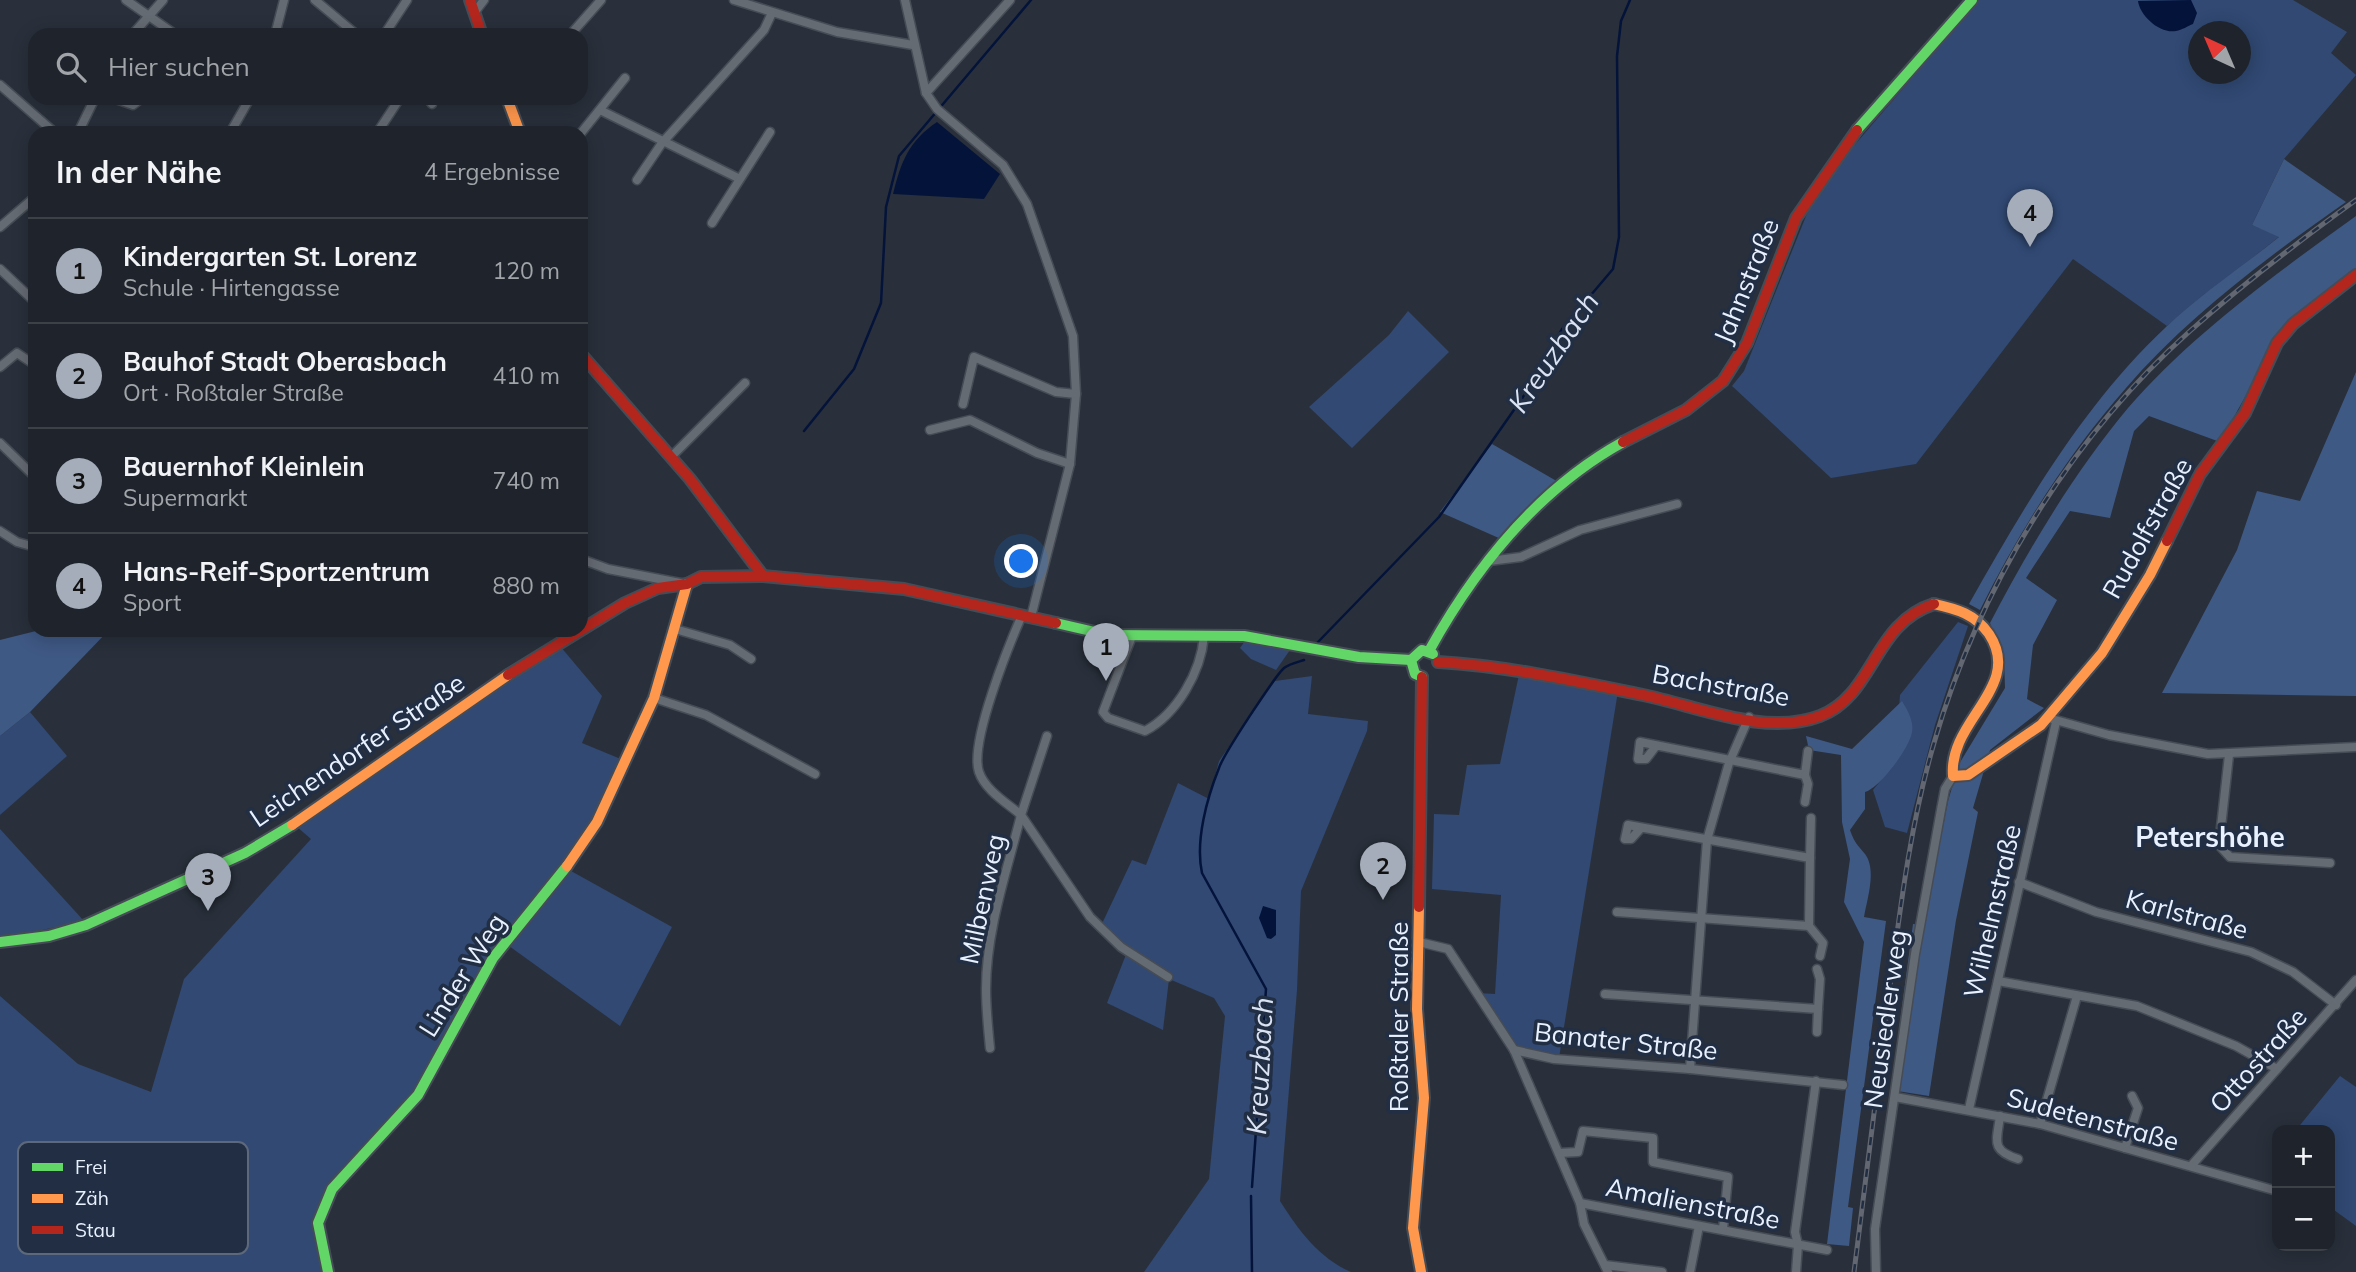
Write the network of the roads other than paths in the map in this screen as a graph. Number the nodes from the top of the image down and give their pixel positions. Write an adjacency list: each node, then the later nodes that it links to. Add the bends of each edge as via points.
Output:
1 (126, 0): 15 (street)
2 (163, 0): 15 (street)
3 (284, 0): 18 (street)
4 (315, 0): 19 (street)
5 (407, 0): 20 (street)
6 (470, 0): 13 (street)
7 (484, 0): 13 (street)
8 (601, 0): 22 (street)
9 (734, 0): 14 (street)
10 (905, 0): 23 (street)
11 (1010, 0): 26 (street)
12 (1972, 0): 62 (street, Jahnstraße, via 1816,184 1787,235 1745,352 1722,383 1576,474 1527,516)
13 (474, 13): 21 (street)
14 (772, 13): 23 (street, via 837,32); 39 (street, via 764,30)
15 (148, 16): 16 (street); 17 (street)
16 (138, 28)
17 (166, 28)
18 (277, 28)
19 (349, 28)
20 (389, 28)
21 (479, 28)
22 (576, 28)
23 (913, 45): 26 (street)
24 (625, 78): 31 (street)
25 (0, 85): 32 (street)
26 (926, 93): 52 (street, Milbenweg, via 937,110 1003,165 1027,204 1069,320)
27 (92, 105): 33 (street)
28 (246, 105): 34 (street)
29 (395, 105): 35 (street)
30 (512, 105): 36 (street)
31 (600, 110): 37 (street); 39 (street)
32 (47, 126)
33 (81, 126)
34 (234, 126)
35 (382, 126)
36 (518, 126)
37 (587, 126)
38 (770, 132): 40 (street)
39 (662, 143): 40 (street); 41 (street)
40 (738, 178): 43 (street)
41 (637, 180)
42 (28, 203): 44 (street)
43 (712, 223)
44 (0, 227)
45 (0, 269): 47 (street)
46 (2356, 275): 79 (street, Rudolfstraße, via 2293,324 2277,343 2245,413 2200,474 2125,617)
47 (28, 295)
48 (28, 360): 50 (street, via 17,352)
49 (588, 362): 56 (street)
50 (0, 367)
51 (745, 383): 56 (street)
52 (1076, 394): 53 (street, via 1056,392 974,357); 57 (street, Milbenweg)
53 (963, 404)
54 (930, 430): 57 (street, via 970,420)
55 (0, 443): 58 (street)
56 (671, 457): 64 (street)
57 (1070, 464): 66 (street, Milbenweg)
58 (28, 470)
59 (1677, 503): 62 (street, via 1580,530 1521,557)
60 (0, 531): 61 (street)
61 (28, 545)
62 (1489, 561): 72 (street, Jahnstraße, via 1447,617)
63 (588, 562): 65 (street)
64 (763, 576): 65 (street, via 701,577); 66 (street, via 904,589)
65 (687, 584): 67 (street, Leichendorfer Straße, via 659,588); 68 (street, Linder Weg)
66 (1026, 616): 69 (street, via 1081,630); 90 (street, Milbenweg, via 998,671 978,756 979,772 988,787)
67 (588, 626)
68 (675, 629): 73 (street, via 730,645); 77 (street, Linder Weg)
69 (1132, 636): 70 (street); 70 (street, via 1104,712 1108,718 1144,732 1182,696 1203,652)
70 (1204, 636): 74 (street, via 1244,636 1359,657)
71 (570, 637): 100 (street, Leichendorfer Straße, via 246,853 86,925 49,936)
72 (1429, 651): 74 (street, via 1422,650); 75 (street)
73 (751, 659)
74 (1411, 660): 76 (street, via 1415,674)
75 (1437, 662): 76 (street, via 1434,672); 78 (street, Bachstraße, via 1477,664)
76 (1422, 677): 101 (street, Roßtaler Straße)
77 (654, 698): 86 (street, via 706,715); 135 (street, Linder Weg, via 577,854 493,958 418,1095 332,1189 318,1223)
78 (1749, 717): 85 (street); 88 (street, Bachstraße, via 1801,721 1841,706 1857,690 1903,617 1923,607 1947,604 1967,612 1986,629 1998,665 1996,680 1952,757)
79 (2052, 720): 84 (street, via 2109,735); 88 (street, Rudolfstraße, via 1976,771); 96 (street, Wilhelmstraße)
80 (1047, 736): 90 (street)
81 (1656, 746): 85 (street)
82 (2356, 747): 84 (street)
83 (1808, 751): 87 (street)
84 (2229, 755): 95 (street, via 2219,845 2230,857)
85 (1729, 763): 87 (street); 93 (street)
86 (815, 774)
87 (1804, 775): 89 (street, via 1808,784)
88 (1953, 776): 120 (street, Neusiedlerweg, via 1941,810)
89 (1804, 802)
90 (1021, 815): 104 (street, via 1090,917 1121,947); 113 (street, Milbenweg, via 992,939 986,987)
91 (1811, 818): 94 (street)
92 (1641, 828): 93 (street)
93 (1707, 840): 94 (street); 98 (street)
94 (1810, 858): 99 (street)
95 (2330, 863)
96 (2019, 882): 106 (street, Wilhelmstraße); 110 (street, Karlstraße, via 2096,912 2251,952 2293,972)
97 (1616, 912): 98 (street)
98 (1703, 919): 99 (street); 109 (street)
99 (1809, 926): 102 (street, via 1823,943)
100 (0, 942)
101 (1419, 942): 114 (street, Banater Straße, via 1448,949); 136 (street, Roßtaler Straße, via 1417,1000 1424,1100 1413,1179 1413,1219)
102 (1820, 956)
103 (1817, 969): 111 (street)
104 (1168, 977)
105 (2356, 980): 110 (street, Ottostraße)
106 (1998, 981): 108 (street); 121 (street, Wilhelmstraße)
107 (1605, 994): 109 (street)
108 (2077, 996): 116 (street, via 2137,1006 2236,1046); 123 (street)
109 (1697, 999): 111 (street); 115 (street)
110 (2336, 1004): 116 (street, Ottostraße)
111 (1818, 1009): 112 (street)
112 (1817, 1032)
113 (990, 1048)
114 (1514, 1050): 115 (street, Banater Straße, via 1553,1059); 125 (street, Amalienstraße)
115 (1690, 1069): 117 (street, Banater Straße)
116 (2277, 1069): 127 (street, Ottostraße)
117 (1816, 1081): 118 (street, Banater Straße); 132 (street, via 1795,1232)
118 (1843, 1085)
119 (2132, 1096): 124 (street, via 2138,1108)
120 (1895, 1097): 121 (street, Sudetenstraße); 140 (street, Neusiedlerweg, via 1875,1229)
121 (1969, 1109): 122 (street, Sudetenstraße)
122 (2000, 1116): 123 (street, Sudetenstraße); 126 (street, via 1996,1145 2002,1154)
123 (2040, 1124): 124 (street, Sudetenstraße)
124 (2125, 1148): 127 (street, Sudetenstraße)
125 (1559, 1153): 129 (street, Amalienstraße); 131 (street, via 1578,1152 1583,1131 1653,1138 1653,1162 1728,1177)
126 (2018, 1159)
127 (2191, 1166): 128 (street, Sudetenstraße)
128 (2272, 1190)
129 (1580, 1203): 130 (street, Amalienstraße); 134 (street, via 1584,1223)
130 (1699, 1226): 131 (street, Amalienstraße); 138 (street)
131 (1723, 1229): 132 (street, Amalienstraße)
132 (1798, 1245): 133 (street, Amalienstraße); 139 (street, Amalienstraße)
133 (1827, 1250)
134 (1607, 1269): 137 (street)
135 (328, 1272)
136 (1421, 1272)
137 (1662, 1272)
138 (1690, 1272)
139 (1796, 1272)
140 (1876, 1272)

